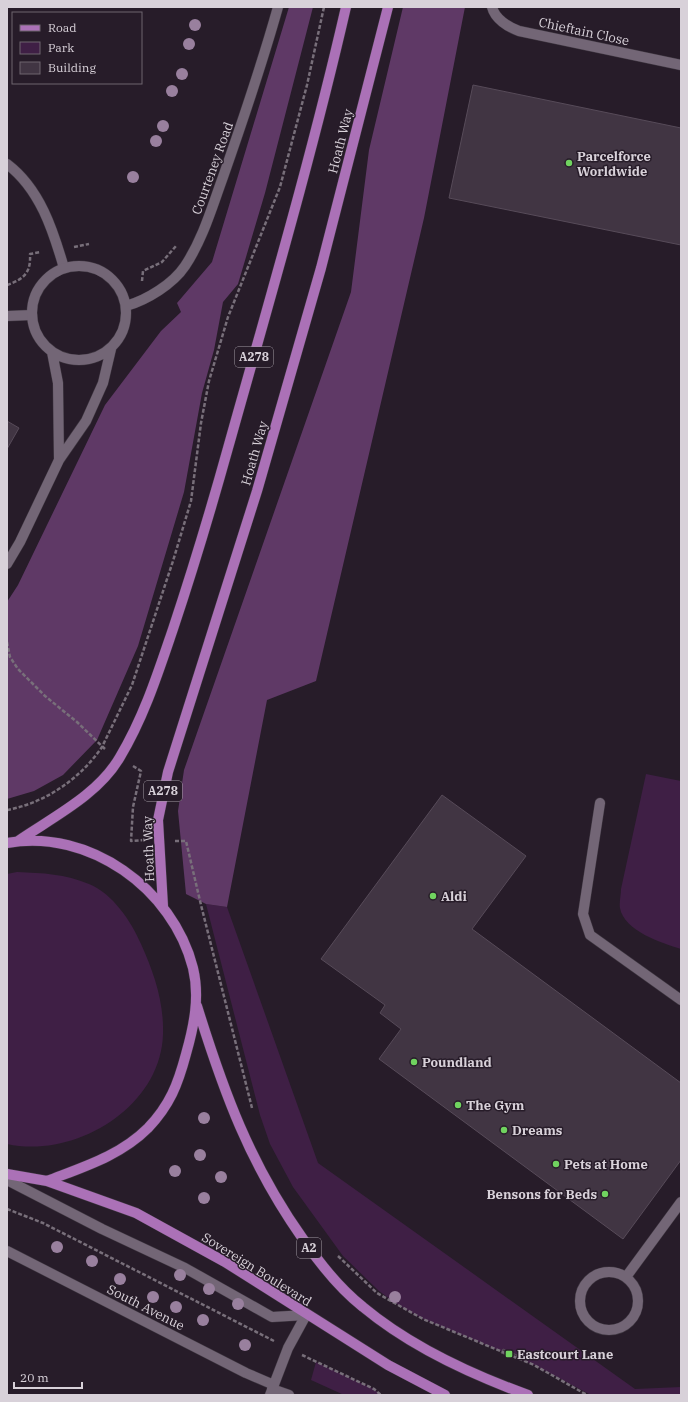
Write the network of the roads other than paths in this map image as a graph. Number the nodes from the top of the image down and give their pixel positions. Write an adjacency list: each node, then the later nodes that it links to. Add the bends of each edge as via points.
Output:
1 (278, 7): 8 (street, Courteney Road, via 256,83 200,239 185,267 170,282 142,302)
2 (346, 7): 16 (main road, Hoath Way / A278, via 281,261 219,480 148,703 120,758 94,788)
3 (388, 7): 18 (main road, Hoath Way / A278, via 321,268 257,491 160,801 158,820)
4 (492, 7): 5 (street, Chieftain Close, via 502,21 519,31)
5 (681, 65)
6 (7, 164): 7 (street, via 38,200 52,226)
7 (64, 268): 8 (street, via 94,268 107,275 118,286); 9 (street, via 40,286)
8 (126, 306): 11 (street, via 126,326)
9 (32, 314): 10 (street); 12 (street, via 34,329)
10 (7, 316)
11 (111, 349): 12 (street, via 98,357 82,361 66,359); 13 (street, via 103,383 86,421)
12 (52, 352): 13 (street, via 58,383)
13 (59, 460): 14 (street)
14 (7, 564)
15 (600, 803): 19 (street, via 583,914 590,935)
16 (18, 841): 17 (main road); 18 (main road, via 59,843 98,855 138,881)
17 (7, 843)
18 (163, 906): 20 (main road, via 181,936 193,968)
19 (681, 1000)
20 (197, 1006): 23 (main road, via 180,1076 170,1102 147,1128 109,1157); 31 (main road, A2, via 240,1131 287,1218 323,1268 363,1307 412,1342 452,1364)
21 (7, 1174): 23 (main road, Sovereign Boulevard)
22 (7, 1180): 27 (street, via 102,1229 186,1268 272,1317)
23 (47, 1181): 27 (main road, Sovereign Boulevard, via 136,1213 225,1262)
24 (681, 1202): 26 (street)
25 (7, 1251): 28 (street, South Avenue, via 246,1373)
26 (626, 1277): 26 (street, via 637,1292 638,1302 633,1316 624,1326 614,1329 596,1327 582,1313 580,1293 585,1282 604,1272 616,1272)
27 (306, 1315): 28 (street, via 288,1348); 30 (main road, Sovereign Boulevard, via 388,1365)
28 (272, 1390): 29 (street, South Avenue)
29 (289, 1395)
30 (445, 1395)
31 (528, 1395)

